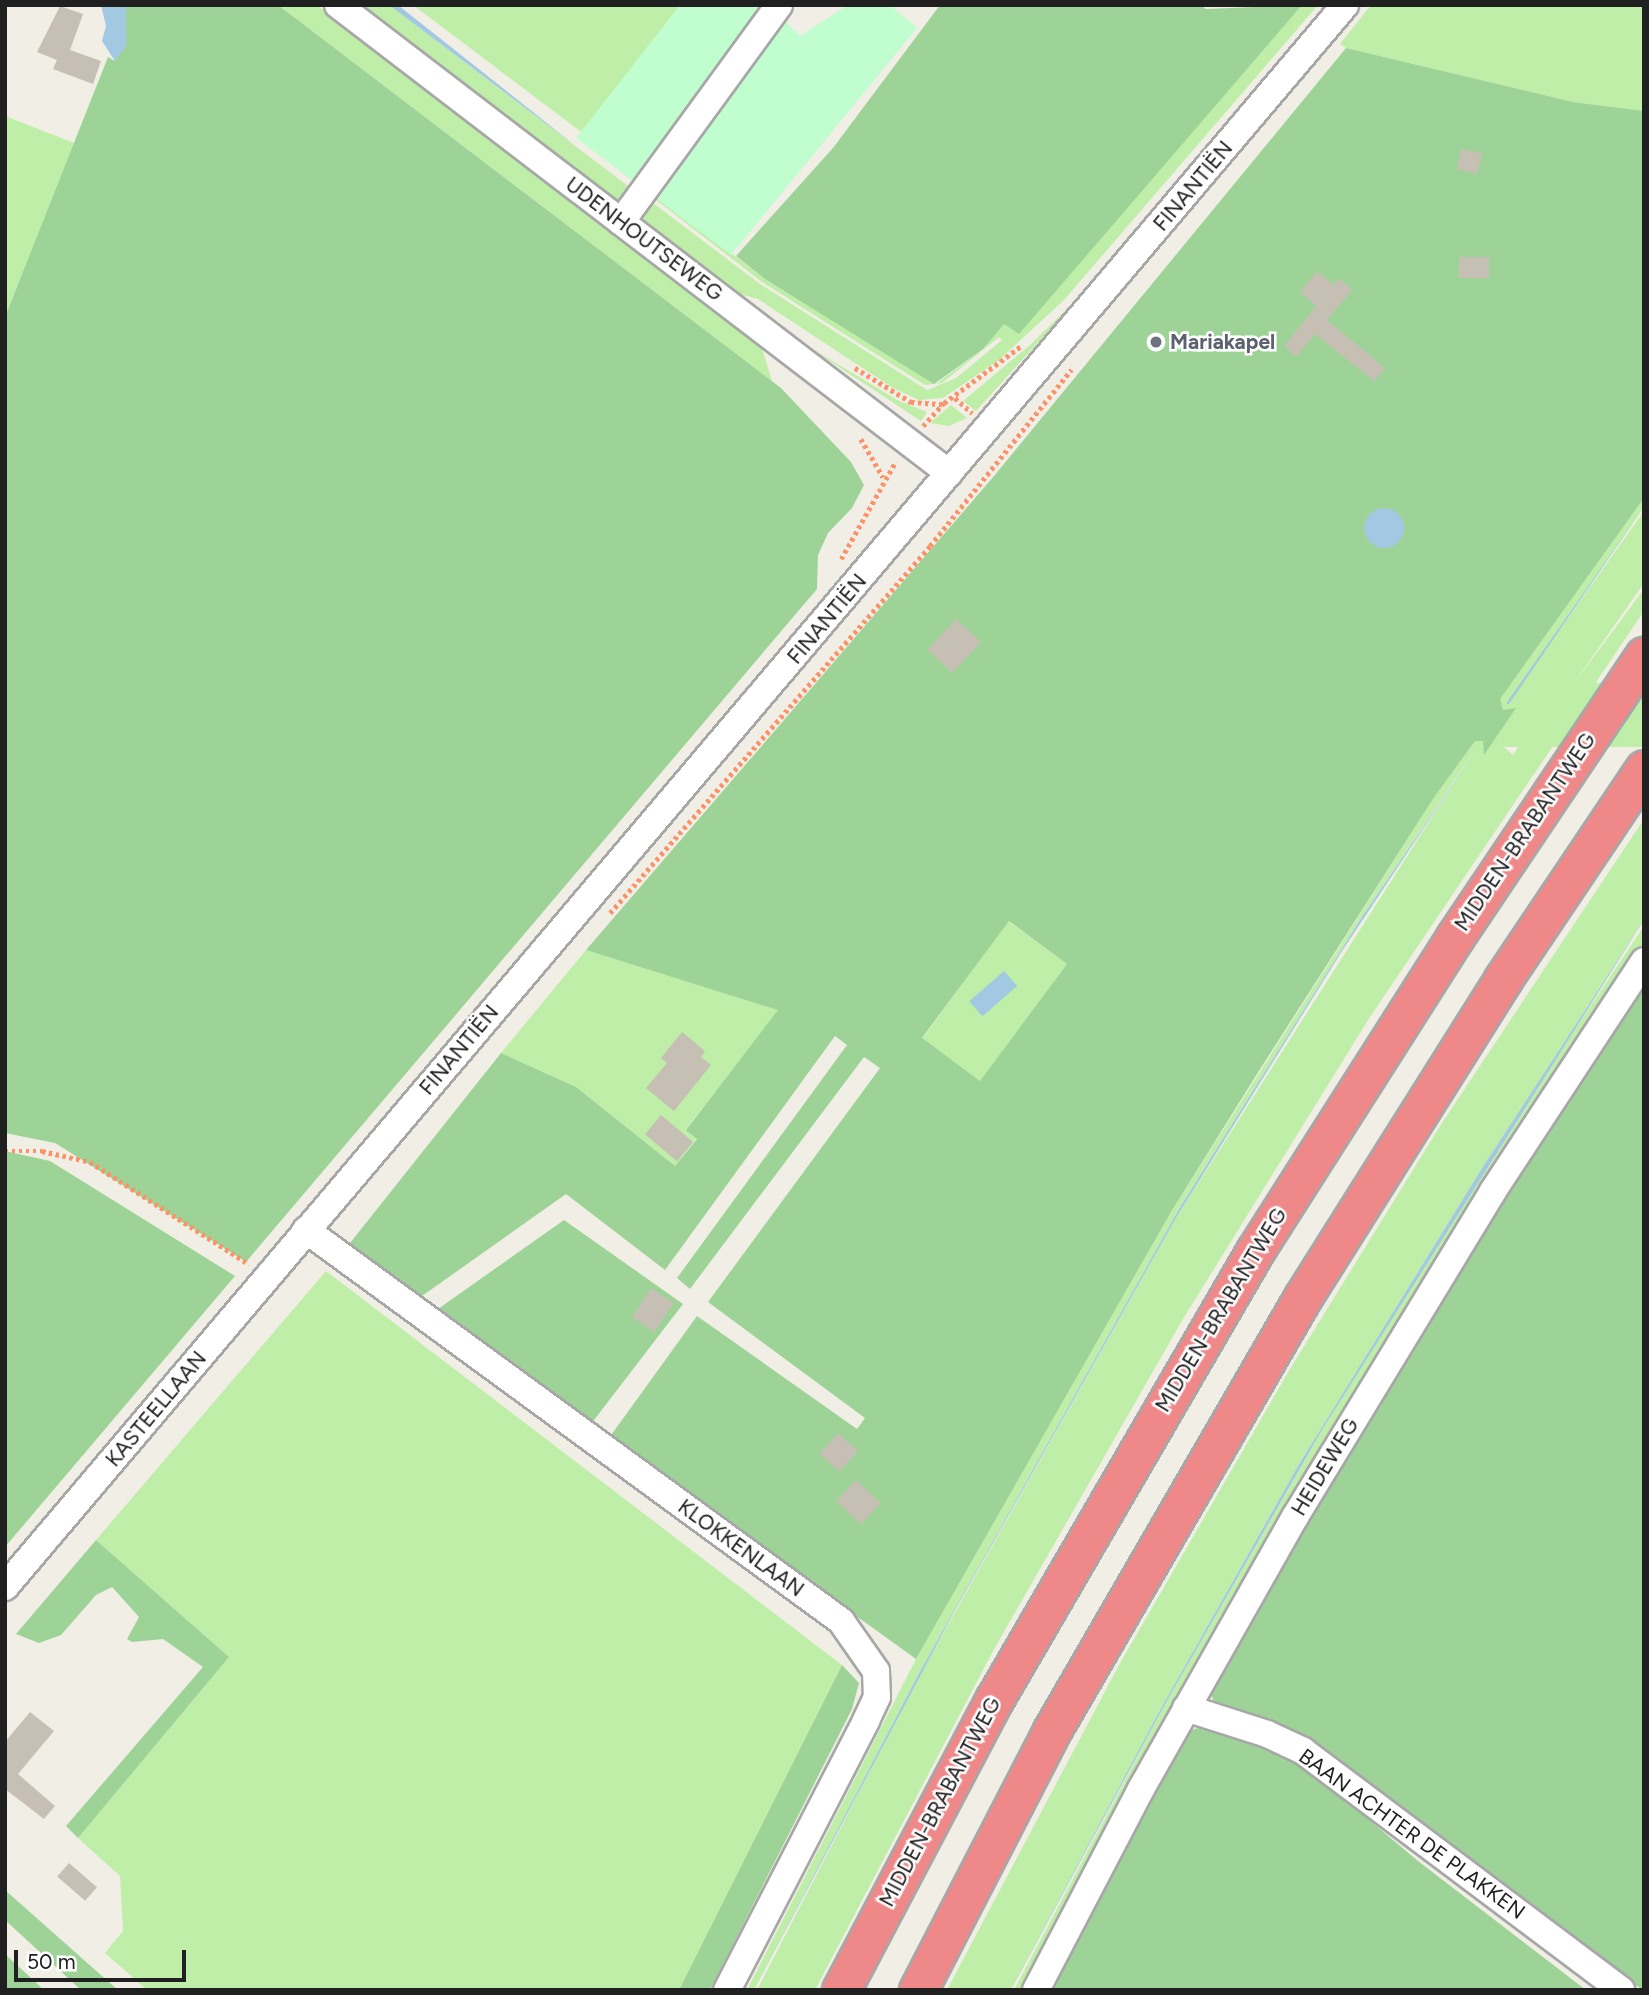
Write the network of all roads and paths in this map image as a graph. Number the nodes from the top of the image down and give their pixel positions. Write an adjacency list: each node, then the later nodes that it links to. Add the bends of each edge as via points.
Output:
1 (338, 5): 4 (street, UDENHOUTSEWEG)
2 (779, 5): 4 (street)
3 (1345, 5): 6 (street, FINANTIËN)
4 (621, 222): 5 (street, UDENHOUTSEWEG)
5 (910, 443): 6 (street, UDENHOUTSEWEG); 7 (path, via 883,477)
6 (949, 473): 12 (street, FINANTIËN)
7 (875, 501)
8 (1644, 656): 17 (highway, MIDDEN-BRABANTWEG, via 1455,937 1255,1251 994,1700)
9 (1644, 769): 18 (highway, via 1503,979 1296,1309 1051,1732)
10 (1644, 961): 15 (street, HEIDEWEG, via 1384,1367)
11 (5, 1151): 13 (path, via 61,1153 90,1163 254,1267)
12 (306, 1230): 13 (street, KASTEELLAAN); 16 (street, KLOKKENLAAN, via 841,1621 876,1671 877,1697 866,1721)
13 (263, 1284): 14 (street, KASTEELLAAN)
14 (5, 1587)
15 (1186, 1708): 19 (street, HEIDEWEG); 20 (street, BAAN ACHTER DE PLAKKEN, via 1267,1734 1303,1751)
16 (727, 1990)
17 (842, 1990)
18 (918, 1990)
19 (1036, 1990)
20 (1621, 1990)

